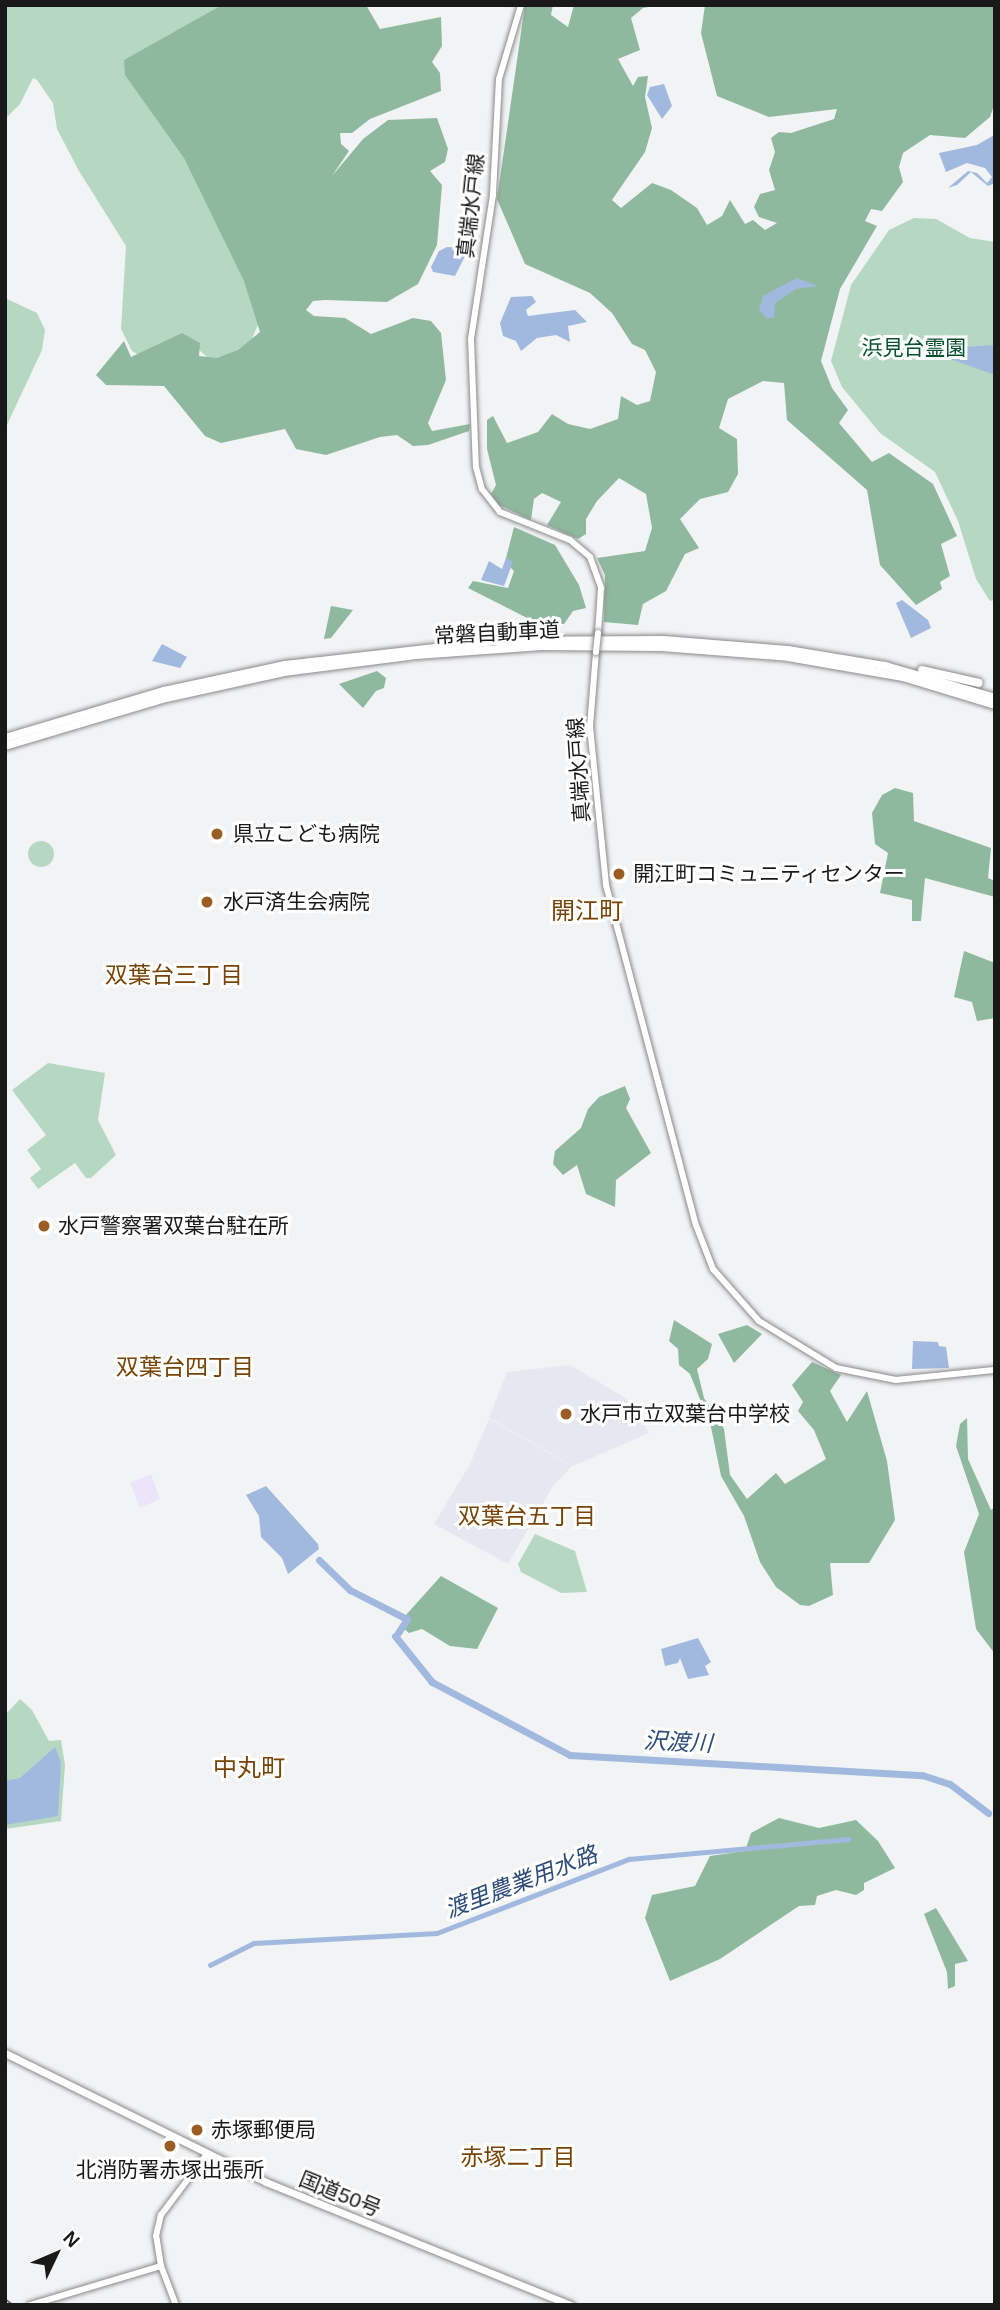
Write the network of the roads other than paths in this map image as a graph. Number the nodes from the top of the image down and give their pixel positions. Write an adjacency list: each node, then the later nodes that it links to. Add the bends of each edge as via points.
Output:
1 (521, 5): 10 (main road, 真端水戸線, bridge, via 499,79 493,195 470,346 476,467 482,489 500,512 570,540 590,556 601,588 590,727 606,885 696,1225 713,1269 733,1297 759,1321 836,1368 896,1380)
2 (885, 666): 3 (highway); 5 (highway, 常磐自動車道); 8 (highway, 常磐自動車道, via 788,650 664,640 546,639 446,645 342,656 232,676 98,708)
3 (979, 683)
4 (947, 690): 6 (highway, 常磐自動車道); 7 (highway); 9 (highway, 常磐自動車道, via 836,664 743,652 605,646 493,649 342,663 233,682 100,715)
5 (995, 698)
6 (995, 705)
7 (995, 711)
8 (5, 738)
9 (5, 746)
10 (995, 1370)
11 (5, 2053): 12 (highway, 国道50号)
12 (207, 2154): 13 (main road, via 160,2215 156,2236); 16 (highway, 国道50号, via 294,2195)
13 (161, 2266): 14 (main road); 15 (main road)
14 (30, 2305)
15 (176, 2305)
16 (571, 2305)

